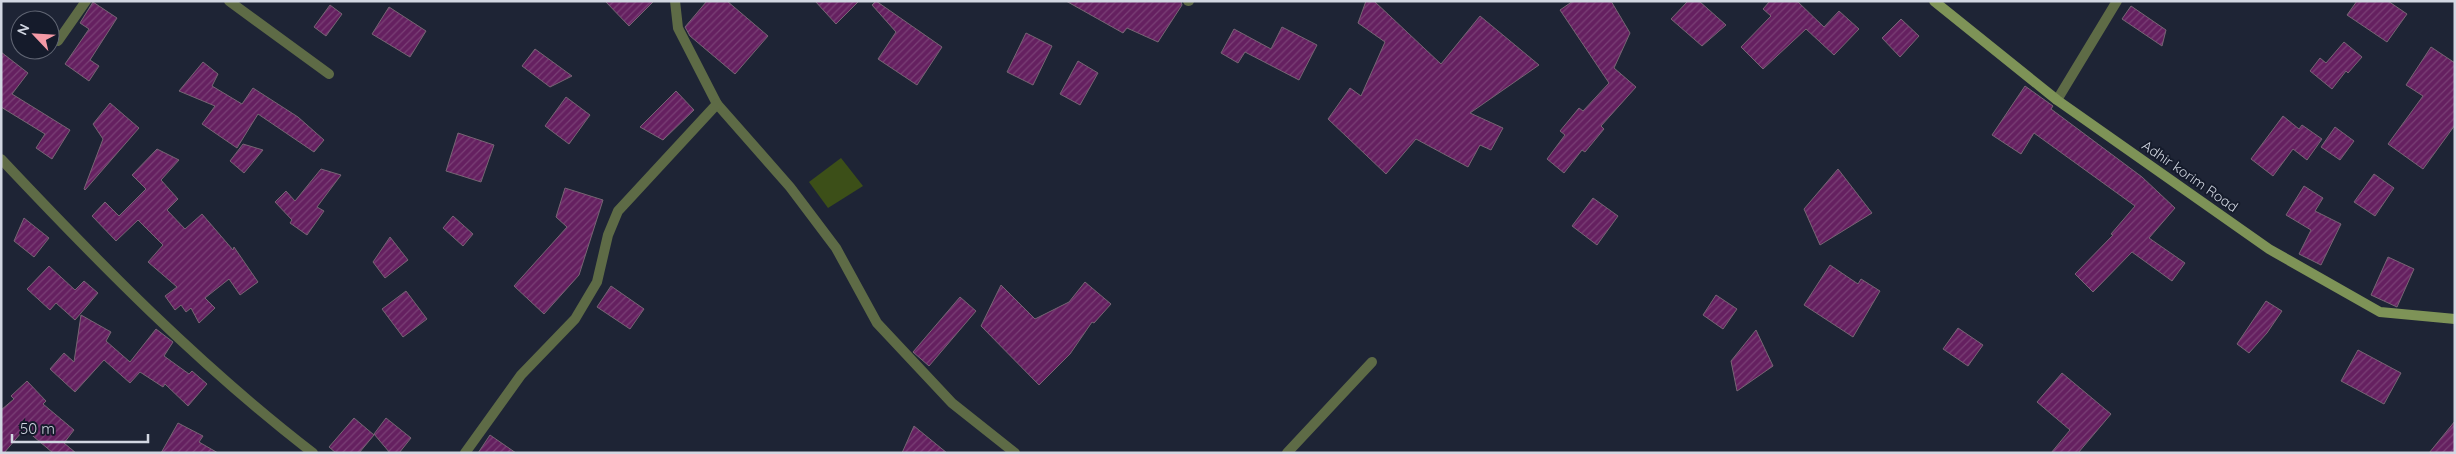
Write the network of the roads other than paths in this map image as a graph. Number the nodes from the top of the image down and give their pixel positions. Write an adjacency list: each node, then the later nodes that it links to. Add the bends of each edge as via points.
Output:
1 (86, 1): 6 (street)
2 (229, 1): 7 (street)
3 (675, 1): 9 (street, via 678,28)
4 (1934, 1): 8 (main road, Adhir korim Road)
5 (2117, 1): 8 (street)
6 (60, 38)
7 (329, 74)
8 (2057, 100): 11 (main road, Adhir korim Road, via 2269,249 2336,289 2380,312)
9 (717, 104): 14 (street, via 618,211 608,235 598,282 575,319 521,375); 15 (street, via 790,187 836,248 877,323 952,403)
10 (1, 159): 13 (street, via 156,316 277,425)
11 (2455, 319)
12 (1372, 362): 16 (street)
13 (313, 453)
14 (465, 453)
15 (1015, 453)
16 (1287, 453)

